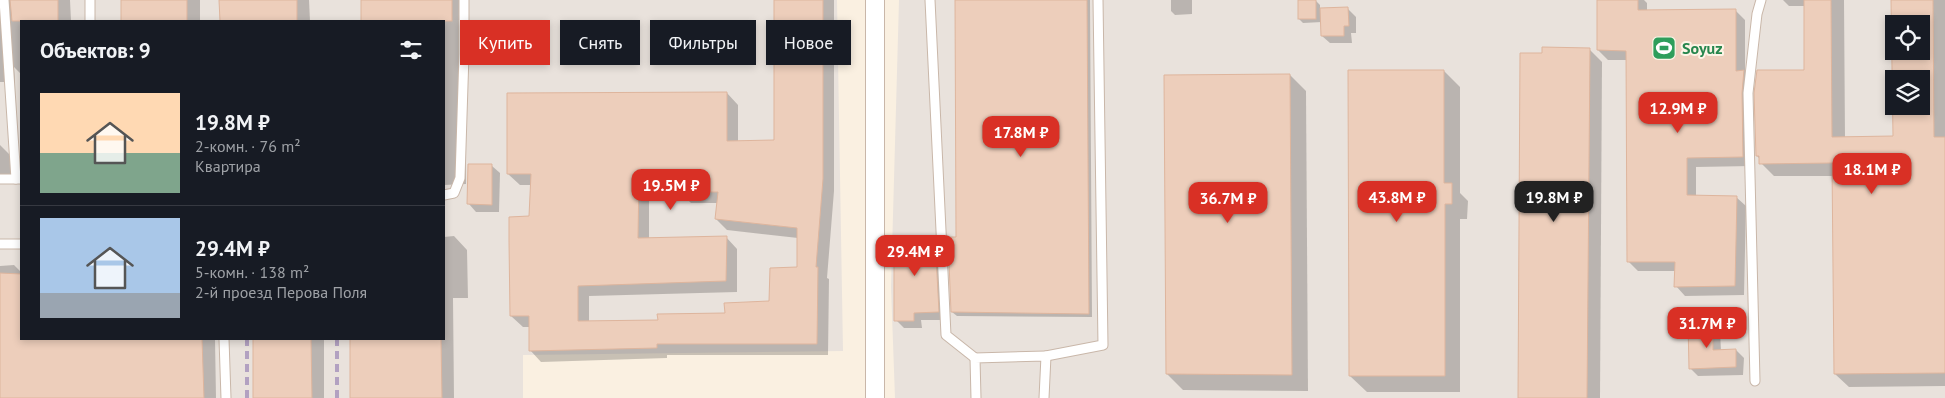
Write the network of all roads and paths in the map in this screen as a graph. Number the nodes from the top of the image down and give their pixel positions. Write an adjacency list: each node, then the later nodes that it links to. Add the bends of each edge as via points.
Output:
1 (4, 0): 10 (lane)
2 (90, 0): 8 (lane)
3 (464, 0): 11 (lane, via 460,178 454,193)
4 (875, 0): 19 (street)
5 (930, 0): 16 (lane, via 946,335)
6 (1098, 0): 15 (lane, via 1103,345)
7 (1761, 0): 17 (lane, via 1748,93)
8 (90, 20)
9 (0, 179): 10 (lane)
10 (19, 179)
11 (445, 195)
12 (0, 244): 13 (lane)
13 (20, 244)
14 (224, 340): 18 (lane)
15 (1046, 356): 16 (lane); 21 (lane)
16 (975, 358): 20 (lane)
17 (1755, 380)
18 (226, 398)
19 (875, 398)
20 (976, 398)
21 (1044, 398)

